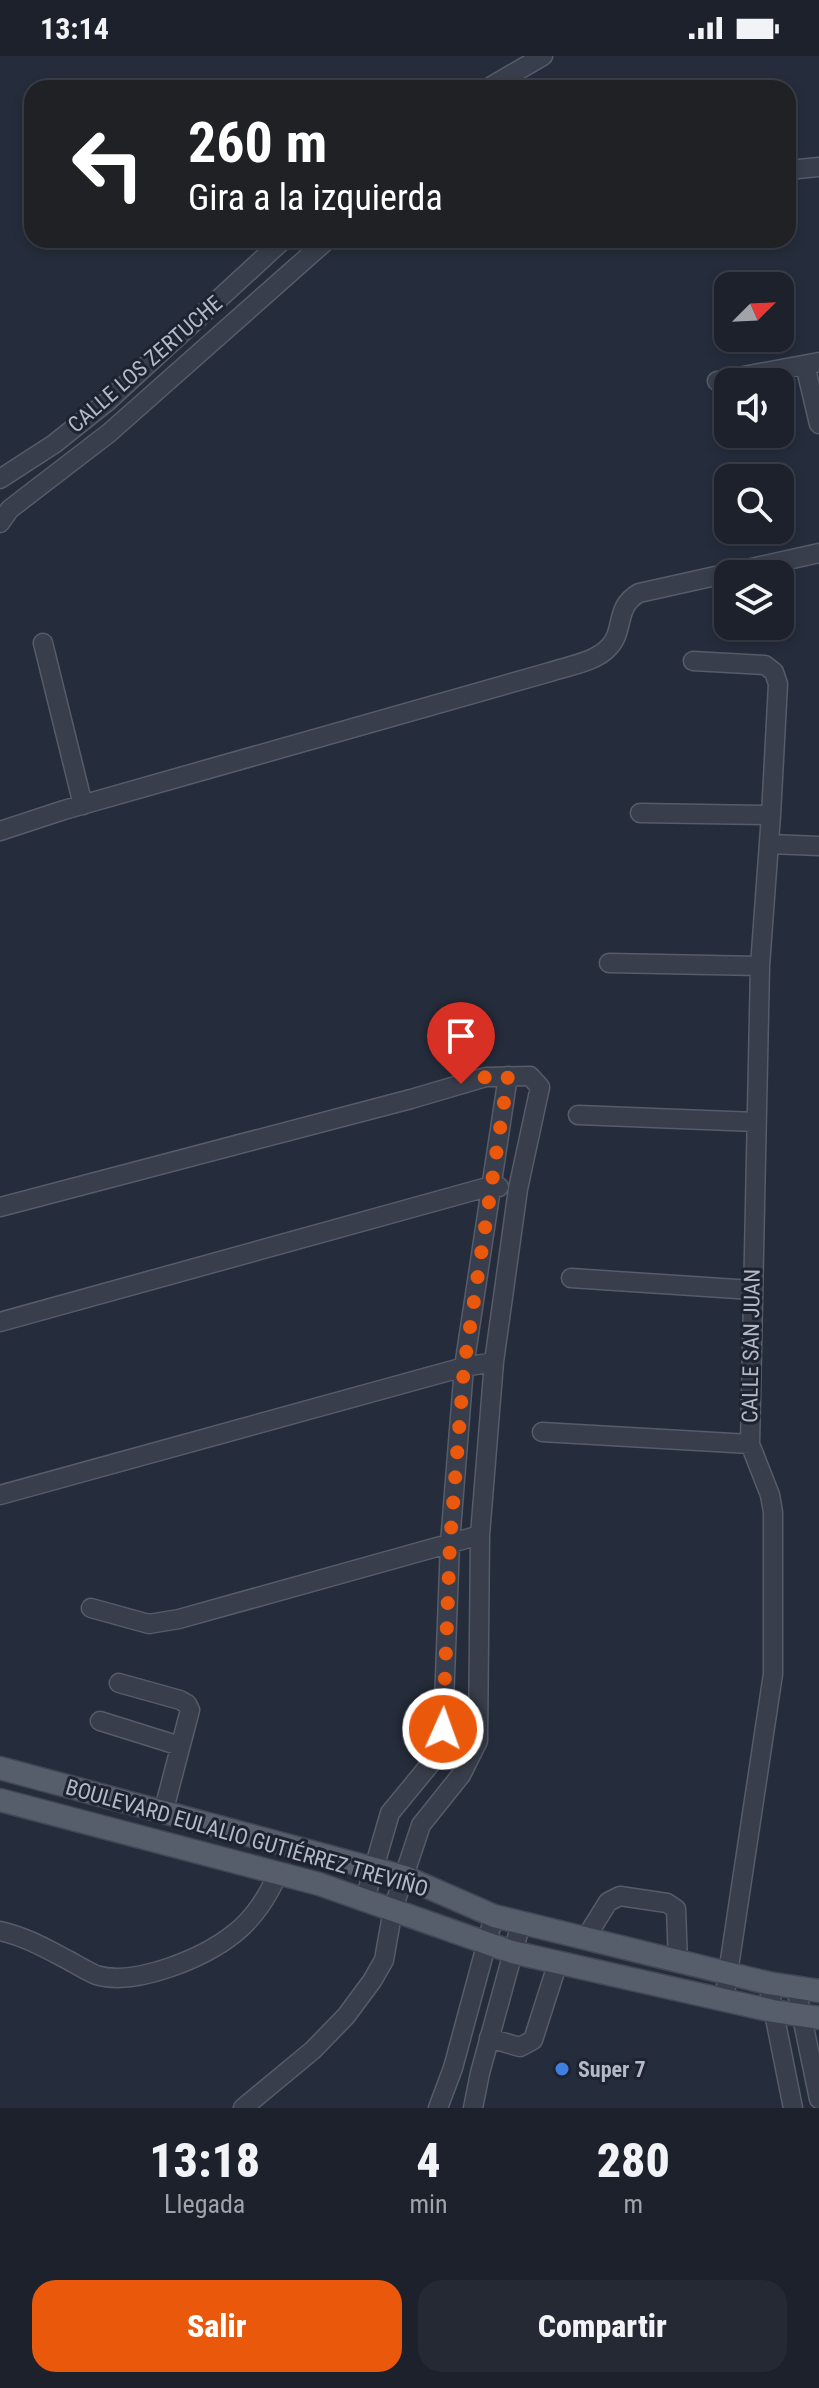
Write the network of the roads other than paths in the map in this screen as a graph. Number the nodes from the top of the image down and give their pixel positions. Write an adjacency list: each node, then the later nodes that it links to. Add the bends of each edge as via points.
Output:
1 (543, 56): 2 (street)
2 (502, 80)
3 (819, 167): 4 (street)
4 (796, 169)
5 (274, 248): 10 (street, CALLE LOS ZERTUCHE, via 108,401)
6 (318, 248): 11 (street, via 109,433 10,509)
7 (812, 363): 8 (street); 9 (street)
8 (786, 368)
9 (819, 424)
10 (0, 479)
11 (0, 523)
12 (819, 553): 15 (street, via 639,593 623,608 610,647 595,656)
13 (43, 643): 15 (street)
14 (693, 661): 17 (street, CALLE SAN JUAN, via 765,665 774,672 778,684)
15 (83, 805): 18 (street)
16 (640, 813): 17 (street)
17 (771, 815): 19 (street, CALLE SAN JUAN)
18 (0, 831)
19 (770, 844): 20 (street); 22 (street, CALLE SAN JUAN)
20 (819, 846)
21 (609, 963): 22 (street)
22 (760, 966): 25 (street, CALLE SAN JUAN)
23 (508, 1076): 26 (street); 27 (street, via 530,1076 540,1087); 28 (street, via 486,1077)
24 (578, 1115): 25 (street)
25 (756, 1122): 30 (street, CALLE SAN JUAN)
26 (491, 1186): 27 (street); 31 (street); 33 (street)
27 (518, 1189): 32 (street)
28 (0, 1207)
29 (571, 1278): 30 (street)
30 (752, 1290): 35 (street, CALLE SAN JUAN)
31 (0, 1322)
32 (494, 1362): 33 (street); 37 (street)
33 (464, 1367): 36 (street); 38 (street)
34 (542, 1432): 35 (street)
35 (750, 1444): 61 (street, CALLE SAN JUAN, via 773,1512 773,1674)
36 (0, 1495)
37 (480, 1535): 38 (street); 43 (street)
38 (450, 1543): 39 (street, via 179,1619 149,1624); 42 (street)
39 (91, 1608)
40 (119, 1683): 44 (street, via 187,1704 190,1716)
41 (100, 1721): 44 (street)
42 (443, 1729): 43 (street); 48 (street, via 436,1757 390,1813)
43 (478, 1741): 50 (street, via 461,1775 421,1825)
44 (180, 1746): 47 (street)
45 (0, 1768): 47 (main road, BOULEVARD EULALIO GUTIÉRREZ TREVIÑO)
46 (0, 1800): 49 (main road, BOULEVARD EULALIO GUTIÉRREZ TREVIÑO)
47 (163, 1813): 48 (main road, BOULEVARD EULALIO GUTIÉRREZ TREVIÑO)
48 (374, 1869): 50 (main road, BOULEVARD EULALIO GUTIÉRREZ TREVIÑO); 51 (street)
49 (278, 1874): 51 (main road, BOULEVARD EULALIO GUTIÉRREZ TREVIÑO); 55 (street, via 266,1899 234,1934 192,1958 124,1979 96,1975)
50 (405, 1877): 52 (street); 53 (main road, BOULEVARD EULALIO GUTIÉRREZ TREVIÑO)
51 (365, 1899): 52 (main road, BOULEVARD EULALIO GUTIÉRREZ TREVIÑO)
52 (393, 1909): 57 (main road, BOULEVARD EULALIO GUTIÉRREZ TREVIÑO); 70 (street, via 384,1960 360,1999 313,2050)
53 (494, 1916): 54 (main road, BOULEVARD EULALIO GUTIÉRREZ TREVIÑO); 57 (street)
54 (521, 1923): 56 (main road, BOULEVARD EULALIO GUTIÉRREZ TREVIÑO); 58 (street)
55 (0, 1931)
56 (585, 1939): 60 (main road, BOULEVARD EULALIO GUTIÉRREZ TREVIÑO); 60 (street, via 608,1902 620,1896 667,1903 676,1909)
57 (488, 1944): 58 (main road, BOULEVARD EULALIO GUTIÉRREZ TREVIÑO); 71 (street)
58 (512, 1952): 59 (main road, BOULEVARD EULALIO GUTIÉRREZ TREVIÑO); 68 (street)
59 (558, 1962): 65 (main road, BOULEVARD EULALIO GUTIÉRREZ TREVIÑO); 68 (street, via 533,2040 520,2047)
60 (678, 1962): 61 (main road, BOULEVARD EULALIO GUTIÉRREZ TREVIÑO)
61 (728, 1973): 62 (main road, BOULEVARD EULALIO GUTIÉRREZ TREVIÑO); 65 (street, CALLE SAN JUAN)
62 (768, 1983): 63 (main road, BOULEVARD EULALIO GUTIÉRREZ TREVIÑO); 66 (street)
63 (796, 1988): 64 (main road, BOULEVARD EULALIO GUTIÉRREZ TREVIÑO); 67 (street)
64 (819, 1991)
65 (724, 2000): 66 (main road, BOULEVARD EULALIO GUTIÉRREZ TREVIÑO)
66 (773, 2011): 67 (main road, BOULEVARD EULALIO GUTIÉRREZ TREVIÑO); 73 (street)
67 (810, 2017): 69 (street)
68 (489, 2038): 72 (street)
69 (819, 2099)
70 (243, 2108)
71 (438, 2108)
72 (473, 2108)
73 (793, 2108)

